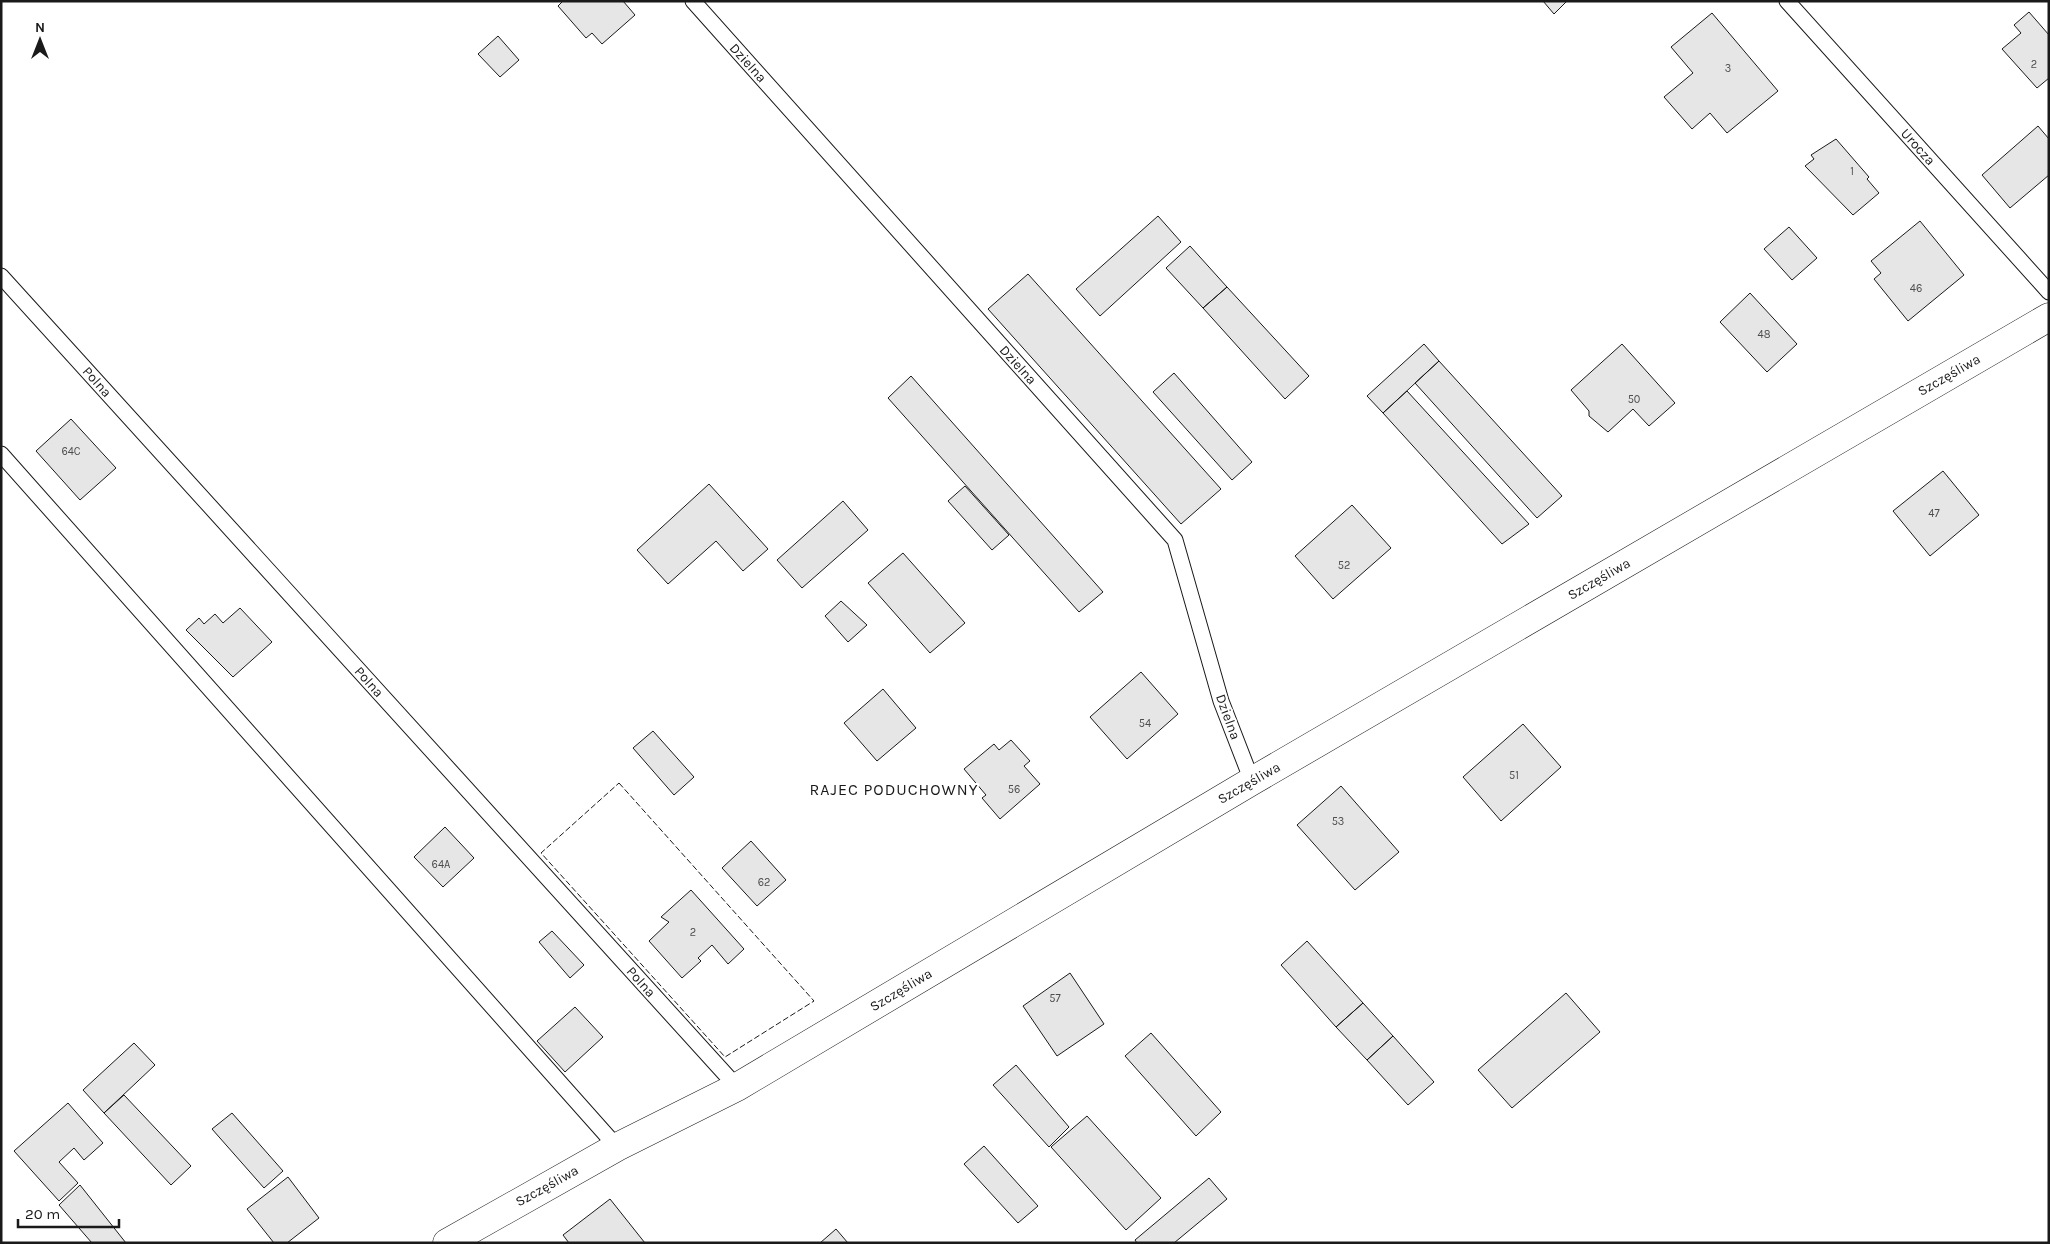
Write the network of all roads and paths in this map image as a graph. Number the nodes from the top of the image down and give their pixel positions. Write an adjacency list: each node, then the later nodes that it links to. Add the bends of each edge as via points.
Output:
1 (693, 1): 7 (lane, Dzielna, via 1175,540 1221,700)
2 (1787, 1): 4 (lane, Urocza)
3 (1, 276): 8 (lane, Polna)
4 (2049, 292)
5 (2049, 317): 7 (street, Szczęśliwa)
6 (1, 454): 9 (lane)
7 (1252, 781): 8 (street, Szczęśliwa)
8 (737, 1087): 9 (street, Szczęśliwa)
9 (618, 1147): 10 (street, Szczęśliwa)
10 (447, 1243)

